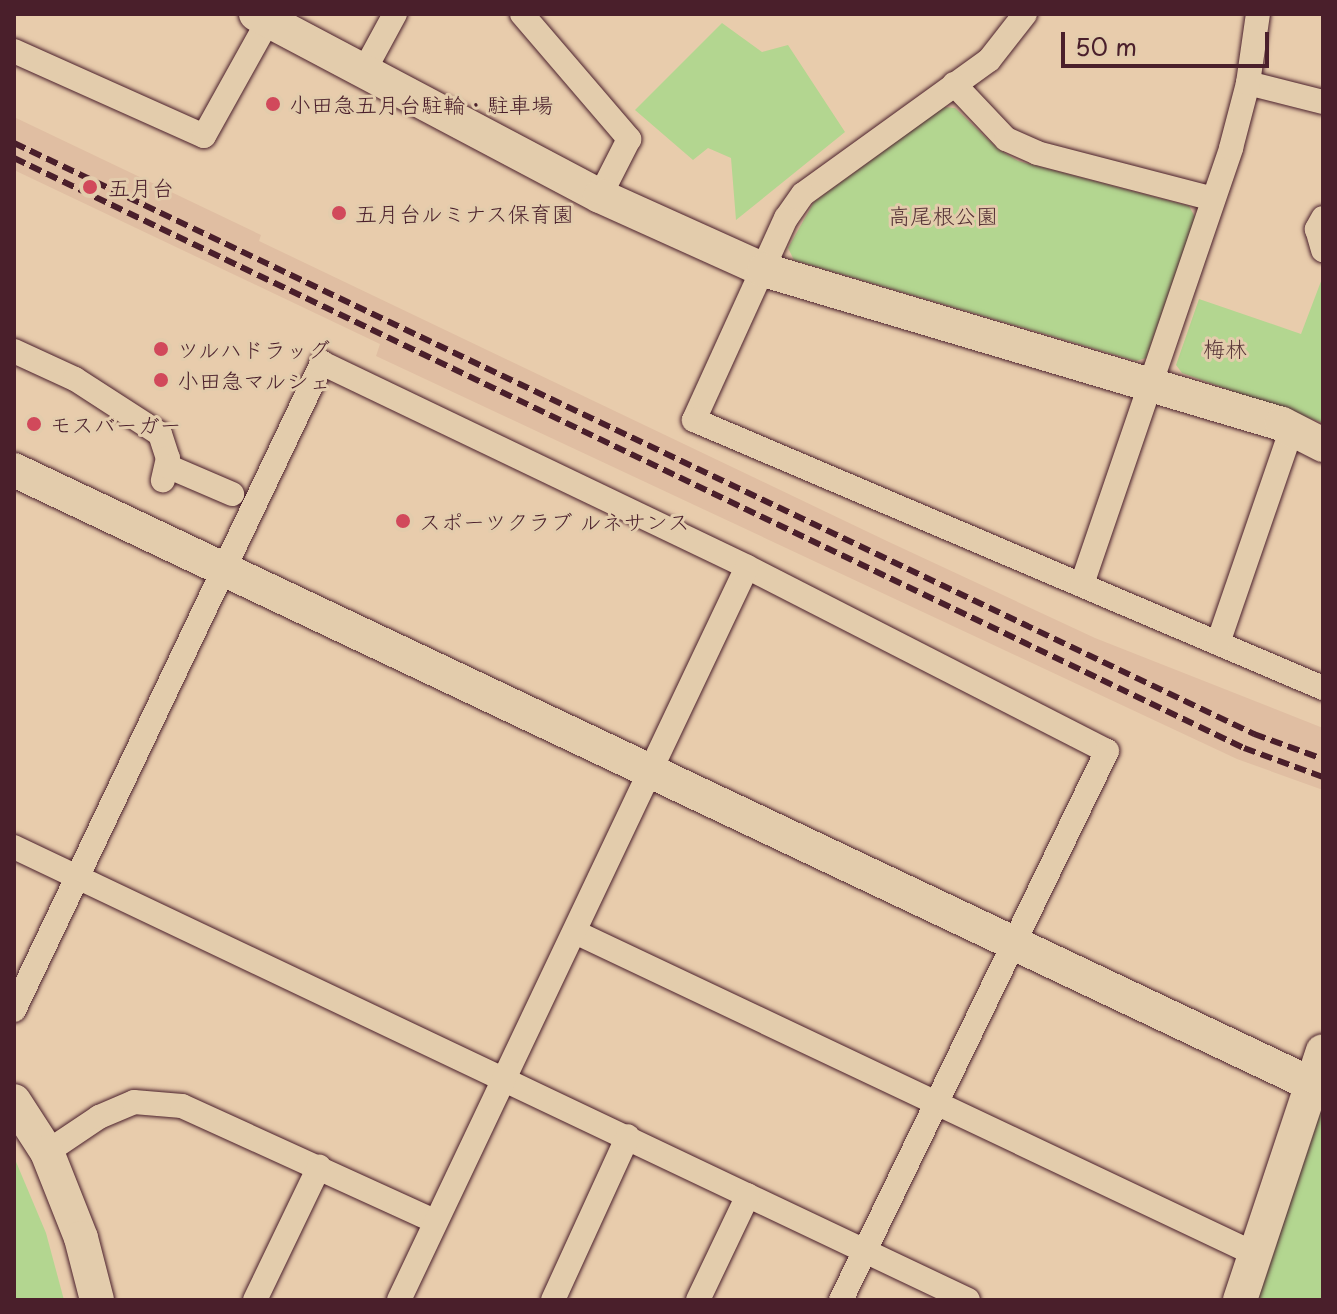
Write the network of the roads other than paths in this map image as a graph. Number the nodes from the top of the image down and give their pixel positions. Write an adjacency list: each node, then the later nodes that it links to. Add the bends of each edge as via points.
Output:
1 (395, 14): 9 (street)
2 (522, 14): 13 (street, via 629,139)
3 (1002, 14): 7 (street)
4 (1025, 14): 7 (street)
5 (1258, 14): 10 (street)
6 (262, 17): 8 (street, via 204,136); 9 (street)
7 (1004, 40): 11 (street, via 989,60)
8 (14, 51)
9 (364, 71): 13 (street)
10 (1248, 83): 12 (street); 14 (street)
11 (954, 84): 14 (street, via 1006,139); 17 (street, via 803,194 786,218)
12 (1323, 102)
13 (600, 196): 17 (street)
14 (1213, 199): 19 (street)
15 (1323, 218): 16 (street, via 1317,229)
16 (1323, 250)
17 (764, 270): 19 (street); 26 (street, via 694,420)
18 (14, 351): 23 (street, via 75,379 160,434 165,473)
19 (1150, 384): 20 (street); 26 (street)
20 (1292, 428): 21 (street); 27 (street)
21 (1323, 445)
22 (14, 470): 24 (street)
23 (232, 494)
24 (224, 567): 25 (street, via 322,363); 29 (street); 31 (street)
25 (747, 567): 29 (street); 33 (street, via 1107,751)
26 (1082, 584): 27 (street)
27 (1218, 643): 28 (street)
28 (1323, 688)
29 (650, 770): 32 (street); 33 (street)
30 (14, 847): 31 (street)
31 (77, 878): 34 (street); 36 (street)
32 (575, 932): 36 (street); 39 (street)
33 (1014, 942): 37 (street); 39 (street)
34 (14, 1010)
35 (1323, 1051): 37 (street)
36 (507, 1077): 40 (street); 44 (street)
37 (1311, 1084): 46 (street)
38 (14, 1101): 41 (street)
39 (936, 1101): 45 (street); 46 (street)
40 (628, 1136): 43 (street); 50 (street)
41 (47, 1152): 42 (street, via 99,1117 134,1102 182,1106); 47 (street, via 81,1238)
42 (319, 1167): 44 (street); 48 (street)
43 (748, 1195): 45 (street); 51 (street)
44 (434, 1221): 49 (street)
45 (864, 1250): 52 (street); 53 (street)
46 (1255, 1254): 54 (street)
47 (97, 1300)
48 (255, 1300)
49 (399, 1300)
50 (553, 1300)
51 (698, 1300)
52 (841, 1300)
53 (968, 1300)
54 (1240, 1300)

